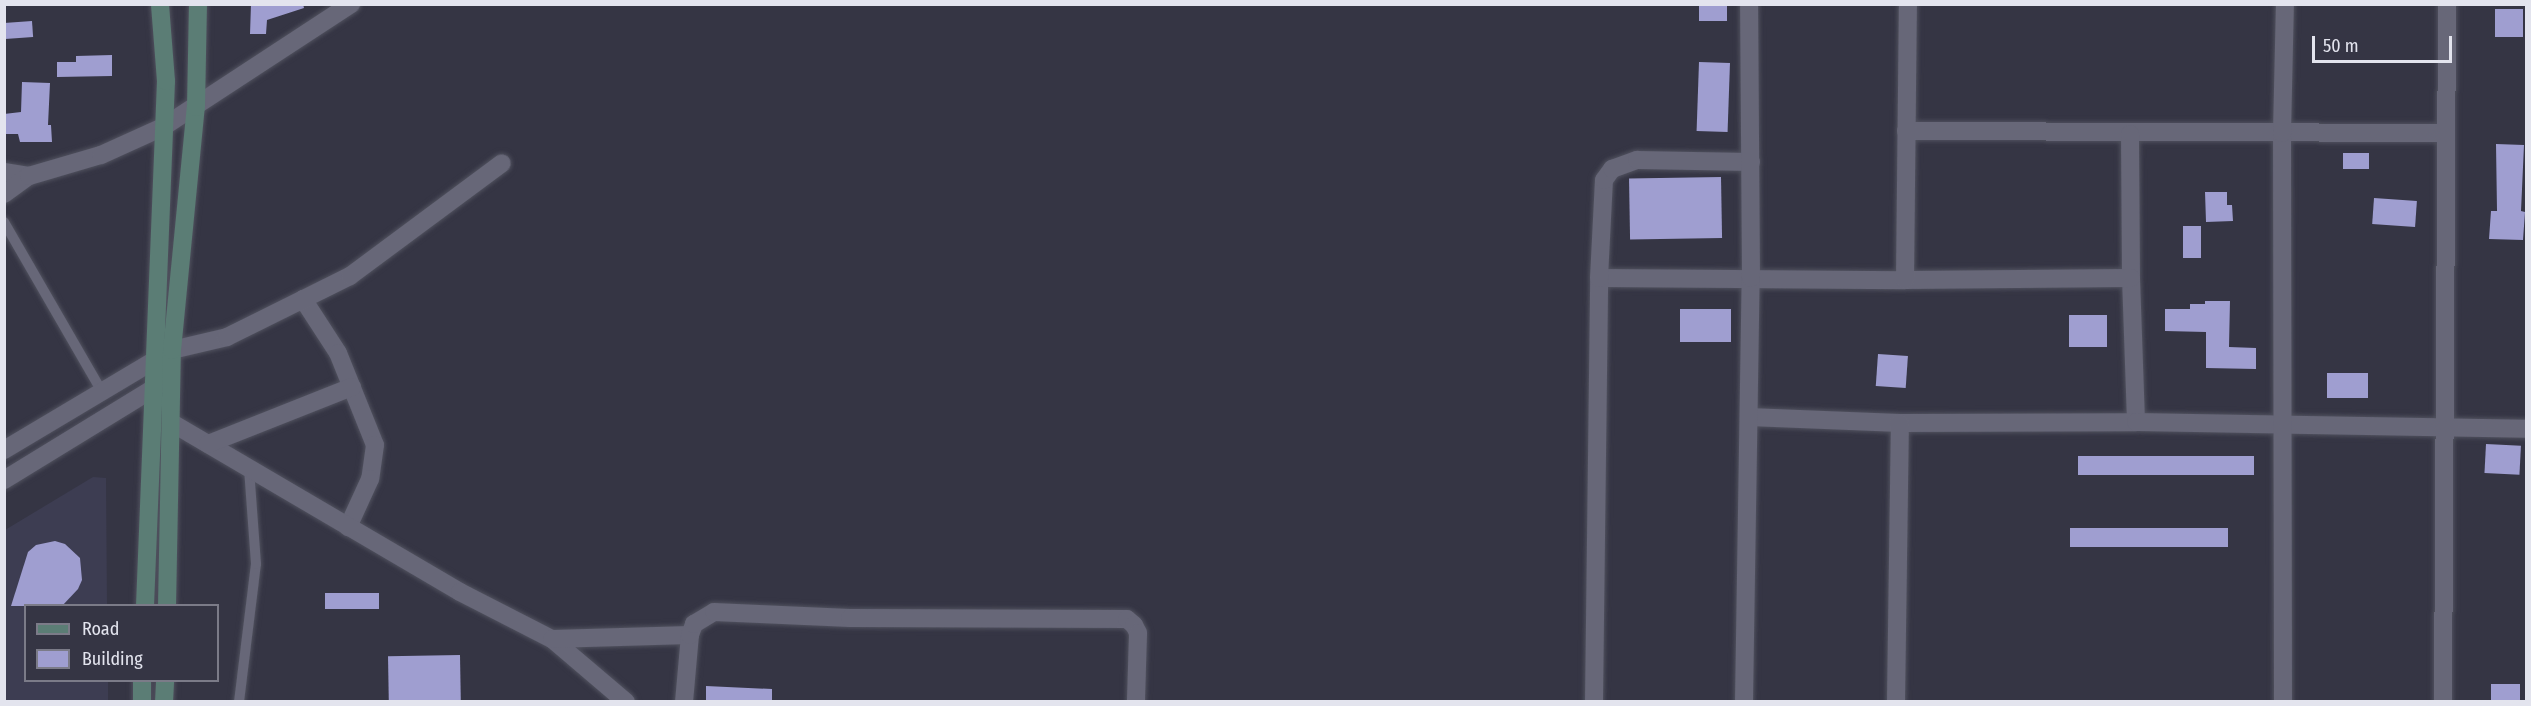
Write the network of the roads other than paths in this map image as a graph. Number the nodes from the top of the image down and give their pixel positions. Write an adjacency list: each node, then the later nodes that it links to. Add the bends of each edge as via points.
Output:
1 (160, 4): 9 (main road, via 166,81)
2 (198, 4): 8 (main road)
3 (351, 4): 8 (street)
4 (1749, 4): 14 (street)
5 (1908, 4): 10 (street)
6 (2284, 4): 11 (street)
7 (2447, 4): 12 (street)
8 (196, 107): 9 (street); 25 (main road)
9 (163, 127): 17 (street, via 100,155); 26 (main road)
10 (1906, 131): 13 (street); 23 (street)
11 (2282, 133): 12 (street); 13 (street); 35 (street)
12 (2444, 133): 36 (street)
13 (2130, 134): 22 (street)
14 (1751, 162): 20 (street, via 1637,160 1612,169 1601,194); 21 (street)
15 (502, 163): 24 (street, via 350,276)
16 (4, 172): 17 (street)
17 (28, 176): 18 (street)
18 (4, 194)
19 (4, 222): 30 (lane)
20 (1599, 278): 21 (street); 55 (street)
21 (1751, 278): 23 (street); 31 (street)
22 (2131, 278): 23 (street); 32 (street)
23 (1905, 280)
24 (303, 299): 25 (street, via 227,337); 28 (street, via 338,353)
25 (172, 350): 26 (street); 27 (main road)
26 (153, 360): 29 (main road); 30 (street)
27 (172, 377): 29 (street); 33 (main road)
28 (352, 387): 38 (street); 42 (street, via 375,445 370,479)
29 (152, 389): 41 (street); 43 (main road)
30 (101, 390): 39 (street)
31 (1749, 417): 34 (street); 56 (street)
32 (2136, 422): 34 (street); 35 (street)
33 (172, 423): 38 (street); 44 (main road)
34 (1900, 423): 57 (street)
35 (2282, 425): 36 (street); 58 (street)
36 (2446, 427): 37 (street); 59 (street)
37 (2526, 429)
38 (208, 444): 40 (street)
39 (4, 450)
40 (249, 468): 42 (street); 51 (lane, via 256,564)
41 (4, 480)
42 (348, 527): 46 (street, via 459,592)
43 (145, 604)
44 (167, 604)
45 (690, 634): 46 (street); 53 (street); 54 (street, via 694,624 714,612 850,618 1127,619 1138,633)
46 (552, 639): 52 (street)
47 (142, 682): 49 (main road)
48 (165, 682): 50 (main road)
49 (142, 702)
50 (164, 702)
51 (239, 702)
52 (626, 702)
53 (684, 702)
54 (1136, 702)
55 (1594, 702)
56 (1744, 702)
57 (1896, 702)
58 (2283, 702)
59 (2443, 702)

